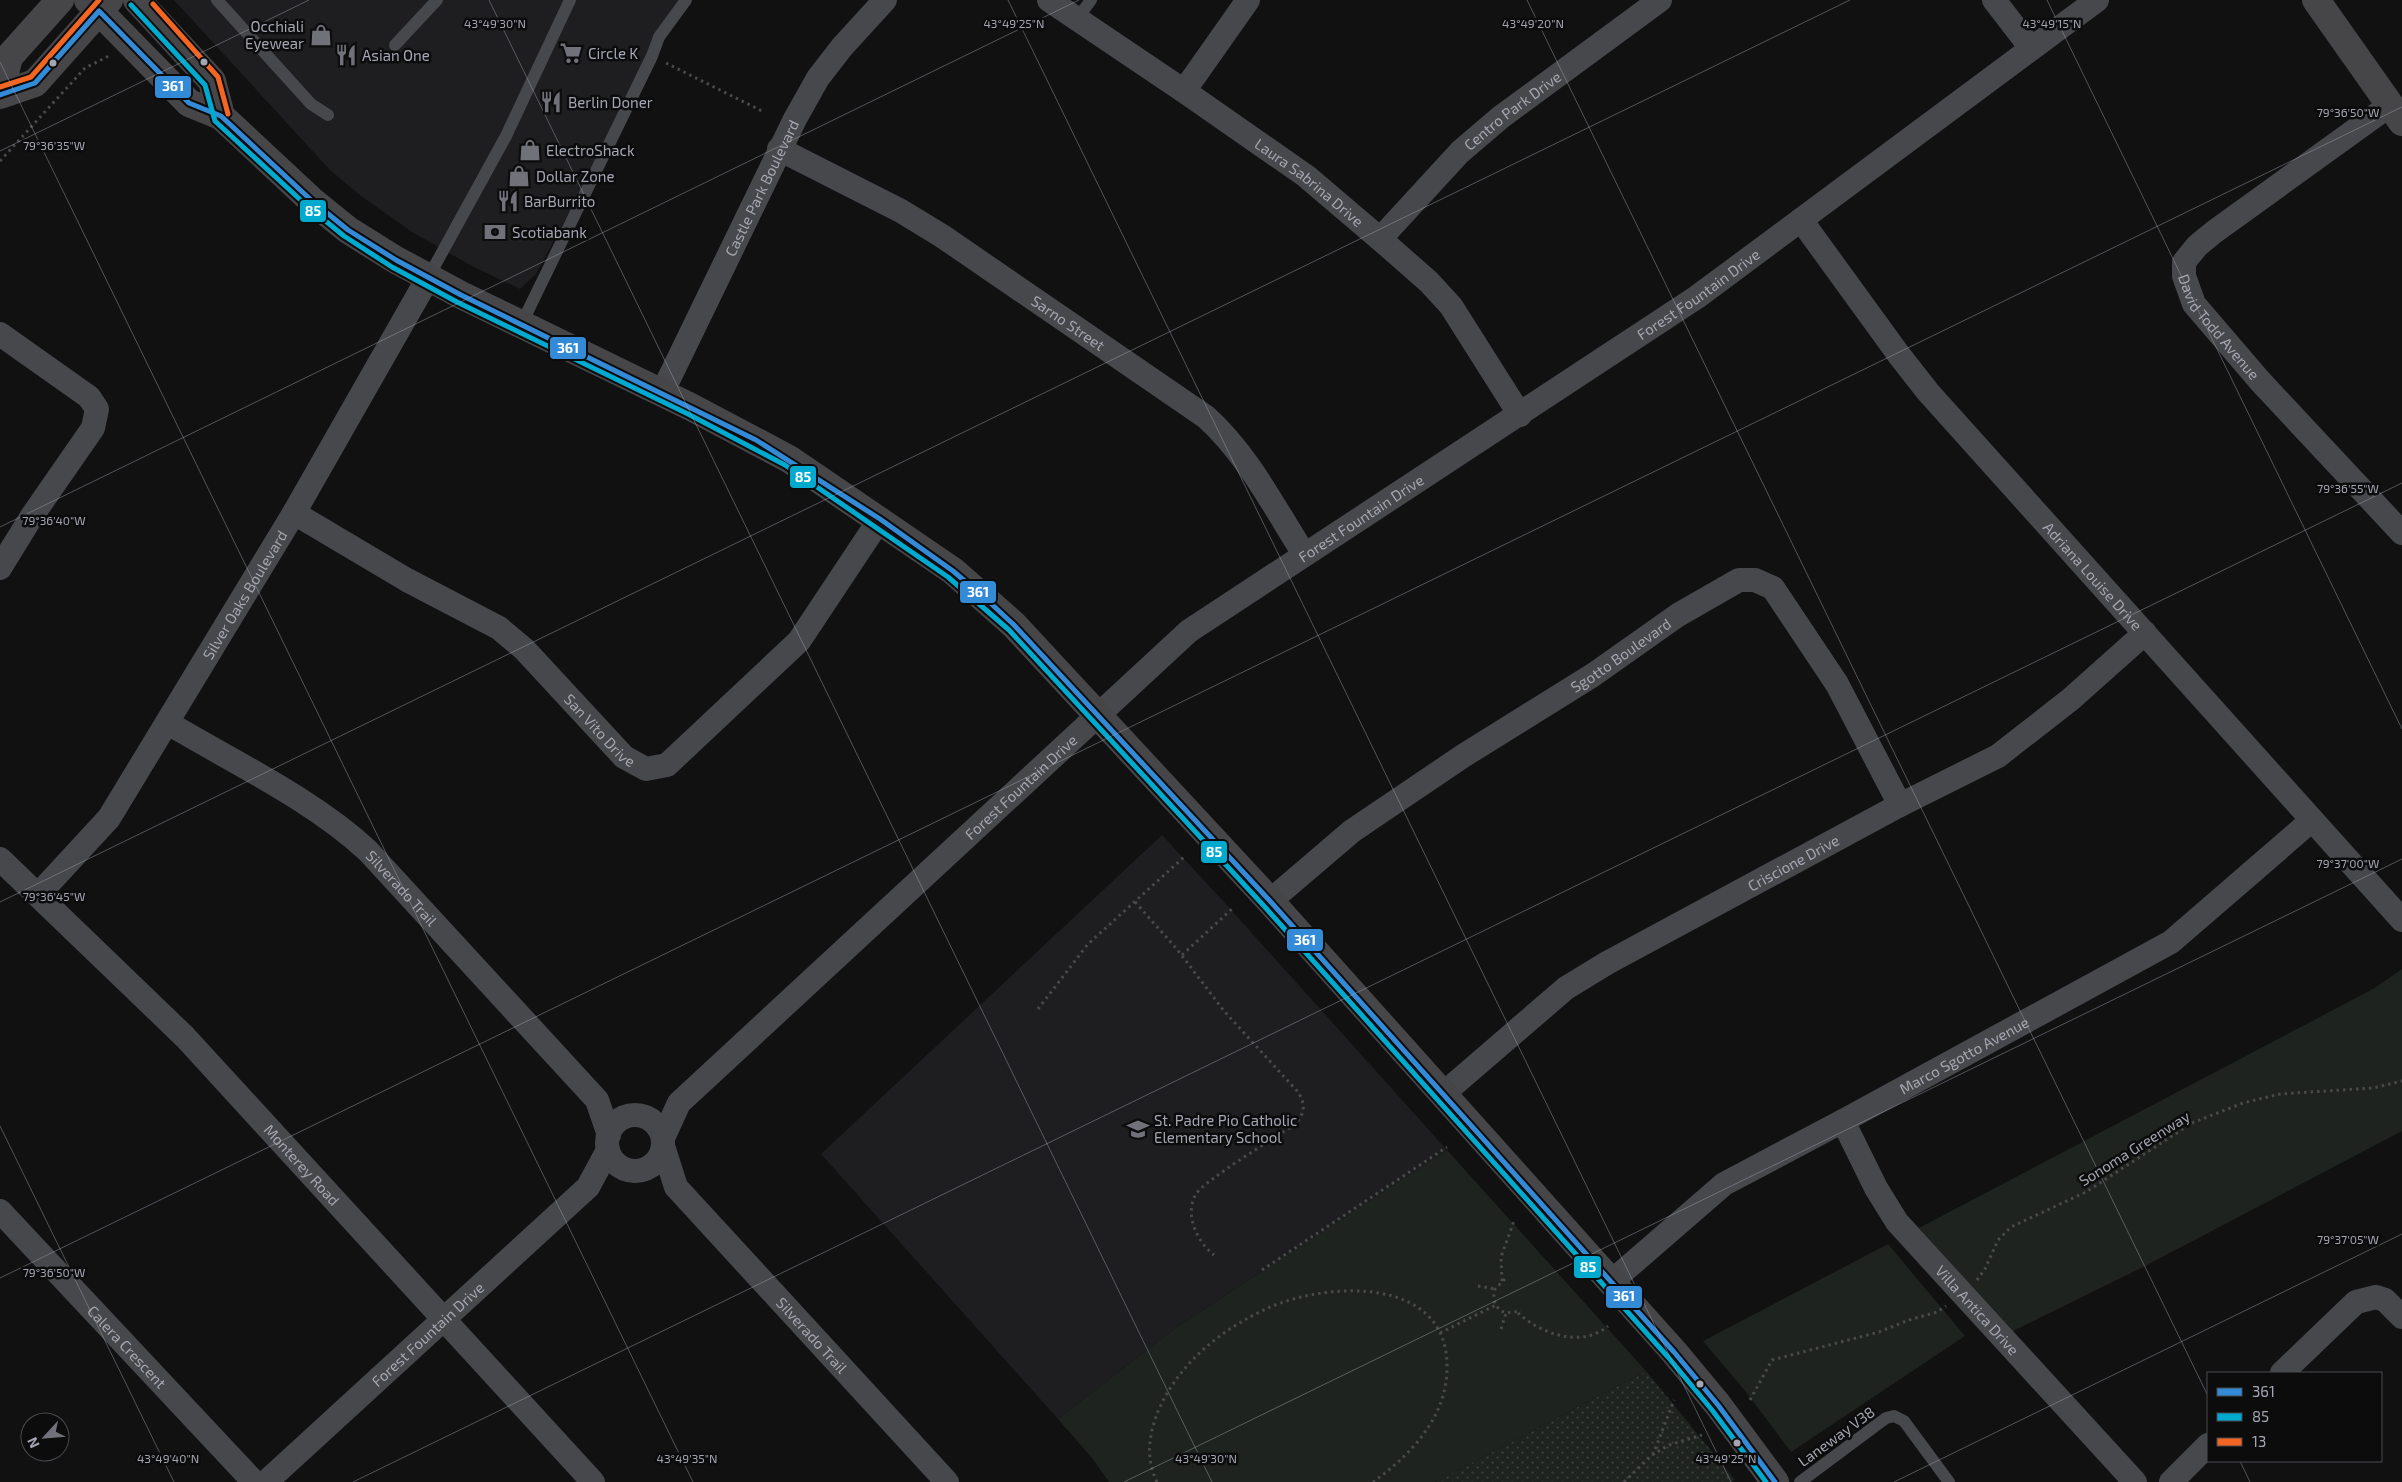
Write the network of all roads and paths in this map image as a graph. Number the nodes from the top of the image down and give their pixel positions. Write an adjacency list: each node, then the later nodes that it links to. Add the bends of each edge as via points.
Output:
1 (60, 0): 22 (street, via 10,57)
2 (138, 0): 26 (street, via 212,81)
3 (217, 0): 25 (lane, via 311,104)
4 (438, 0): 17 (lane)
5 (570, 0): 31 (lane, via 506,136)
6 (686, 0): 20 (lane, via 659,37)
7 (885, 0): 27 (street, Castle Park Boulevard, via 818,78)
8 (1049, 0): 16 (street, Laura Sabrina Drive)
9 (1091, 0): 16 (lane)
10 (1248, 0): 21 (street)
11 (1660, 0): 30 (street, Centro Park Drive, via 1501,117 1460,152)
12 (1994, 0): 18 (street)
13 (2097, 0): 18 (street, Forest Fountain Drive)
14 (2316, 0): 24 (street)
15 (99, 4): 22 (street, via 35,82); 26 (street, via 189,103)
16 (1077, 19): 21 (street, Laura Sabrina Drive)
17 (395, 45)
18 (2031, 48): 29 (street, Forest Fountain Drive)
19 (107, 54): 28 (path, via 107,57 85,68)
20 (652, 56): 23 (path); 32 (lane)
21 (1184, 91): 30 (street, Laura Sabrina Drive, via 1306,176)
22 (0, 94)
23 (764, 112)
24 (2396, 113): 38 (street, David Todd Avenue, via 2214,232 2184,262 2184,276 2194,304)
25 (328, 115)
26 (222, 116): 31 (street, via 311,200 348,230)
27 (780, 149): 34 (street, Castle Park Boulevard); 39 (street, Sarno Street, via 901,211 942,236 1206,416 1242,455)
28 (0, 161)
29 (1801, 220): 35 (street, Forest Fountain Drive, via 1697,297); 41 (street, Adriana Louise Drive, via 1928,392)
30 (1380, 239): 35 (street, Laura Sabrina Drive, via 1451,306)
31 (428, 278): 32 (street); 36 (street, Silver Oaks Boulevard)
32 (521, 325): 34 (street)
33 (0, 334): 40 (street, via 90,397 97,408 92,428)
34 (662, 393): 37 (street, via 764,444)
35 (1520, 415): 39 (street, Forest Fountain Drive)
36 (294, 513): 37 (street, San Vito Drive, via 407,580 499,628 524,649 624,757 646,769 667,765 799,641); 43 (street, Silver Oaks Boulevard)
37 (880, 519): 42 (street, via 985,598)
38 (2402, 533)
39 (1304, 554): 42 (street, Forest Fountain Drive, via 1189,631)
40 (0, 568)
41 (2146, 633): 44 (street, Criscione Drive, via 2071,699 1998,756); 45 (street, Adriana Louise Drive)
42 (1097, 715): 49 (street); 58 (street, Forest Fountain Drive)
43 (168, 724): 48 (street, Silver Oaks Boulevard, via 110,818); 57 (street, Silverado Trail, via 311,807 349,833)
44 (1900, 805): 49 (street, Sgotto Boulevard, via 1838,684 1772,588 1755,580 1739,580 1678,615 1593,675 1463,756 1352,831); 56 (street, Criscione Drive, via 1615,958 1566,988)
45 (2312, 820): 52 (street, Adriana Louise Drive); 60 (street, Marco Sgotto Avenue, via 2172,942)
46 (1184, 857): 50 (path)
47 (0, 860): 48 (street, Monterey Road)
48 (38, 895): 79 (street, Monterey Road, via 185,1037)
49 (1270, 901): 56 (street)
50 (1135, 902): 53 (path); 54 (path, via 1088,944)
51 (1233, 908): 53 (path)
52 (2402, 920)
53 (1182, 955): 69 (path, via 1224,1011 1298,1092 1304,1105 1301,1119 1294,1125 1196,1194 1192,1205 1194,1226 1201,1242)
54 (1038, 1009)
55 (2402, 1081): 72 (path, Sonoma Greenway, via 2373,1088 2280,1094 2244,1103 2192,1123 2086,1192 2011,1226 1998,1240 1985,1269)
56 (1443, 1094): 71 (street)
57 (597, 1100): 59 (street, Silverado Trail); 62 (street, Silverado Trail)
58 (680, 1103): 59 (street, Forest Fountain Drive); 61 (street, Forest Fountain Drive)
59 (637, 1116): 61 (street, via 656,1124); 62 (street, via 618,1121)
60 (1844, 1121): 71 (street, Marco Sgotto Avenue, via 1724,1184); 99 (street, Villa Antica Drive, via 1886,1206 1901,1227)
61 (663, 1142): 64 (street, via 655,1163 648,1169); 66 (street, Silverado Trail)
62 (608, 1143): 64 (street, via 615,1163); 65 (street, Forest Fountain Drive)
63 (1447, 1147): 70 (path)
64 (634, 1171): 65 (street, Forest Fountain Drive); 66 (street, Silverado Trail)
65 (588, 1187): 79 (street, Forest Fountain Drive)
66 (676, 1187): 92 (street, Silverado Trail)
67 (0, 1211): 89 (street, Calera Crescent)
68 (1514, 1221): 74 (path, via 1500,1258 1503,1280)
69 (1214, 1255)
70 (1262, 1270)
71 (1612, 1282): 96 (street, via 1697,1378)
72 (1971, 1284)
73 (1478, 1286): 74 (path)
74 (1495, 1289): 76 (path)
75 (1950, 1303): 85 (path, via 1937,1312 1879,1332 1772,1360)
76 (1496, 1305): 77 (path); 82 (path)
77 (1506, 1313): 80 (path, via 1519,1312 1528,1322 1564,1336 1589,1335); 81 (path)
78 (2402, 1317): 83 (street, via 2385,1300 2376,1297 2356,1302)
79 (444, 1320): 90 (street, Forest Fountain Drive); 91 (street, Monterey Road)
80 (1608, 1326)
81 (1501, 1329)
82 (1440, 1333): 93 (path, via 1429,1317 1408,1302 1374,1292 1313,1294 1256,1314 1201,1351 1169,1389 1151,1430 1150,1461); 94 (path, via 1447,1356 1447,1372 1436,1414 1420,1441)
83 (2283, 1372)
84 (1674, 1400): 88 (path)
85 (1750, 1400)
86 (1702, 1435): 88 (path, via 1669,1445)
87 (2207, 1446): 100 (street)
88 (1652, 1455): 95 (path)
89 (254, 1482)
90 (266, 1482)
91 (593, 1482)
92 (947, 1482)
93 (1157, 1482)
94 (1373, 1482)
95 (1624, 1482)
96 (1775, 1482)
97 (1800, 1482): 98 (lane, Laneway V38, via 1886,1418 1894,1416 1904,1421)
98 (1949, 1482)
99 (2135, 1482)
100 (2171, 1482)

